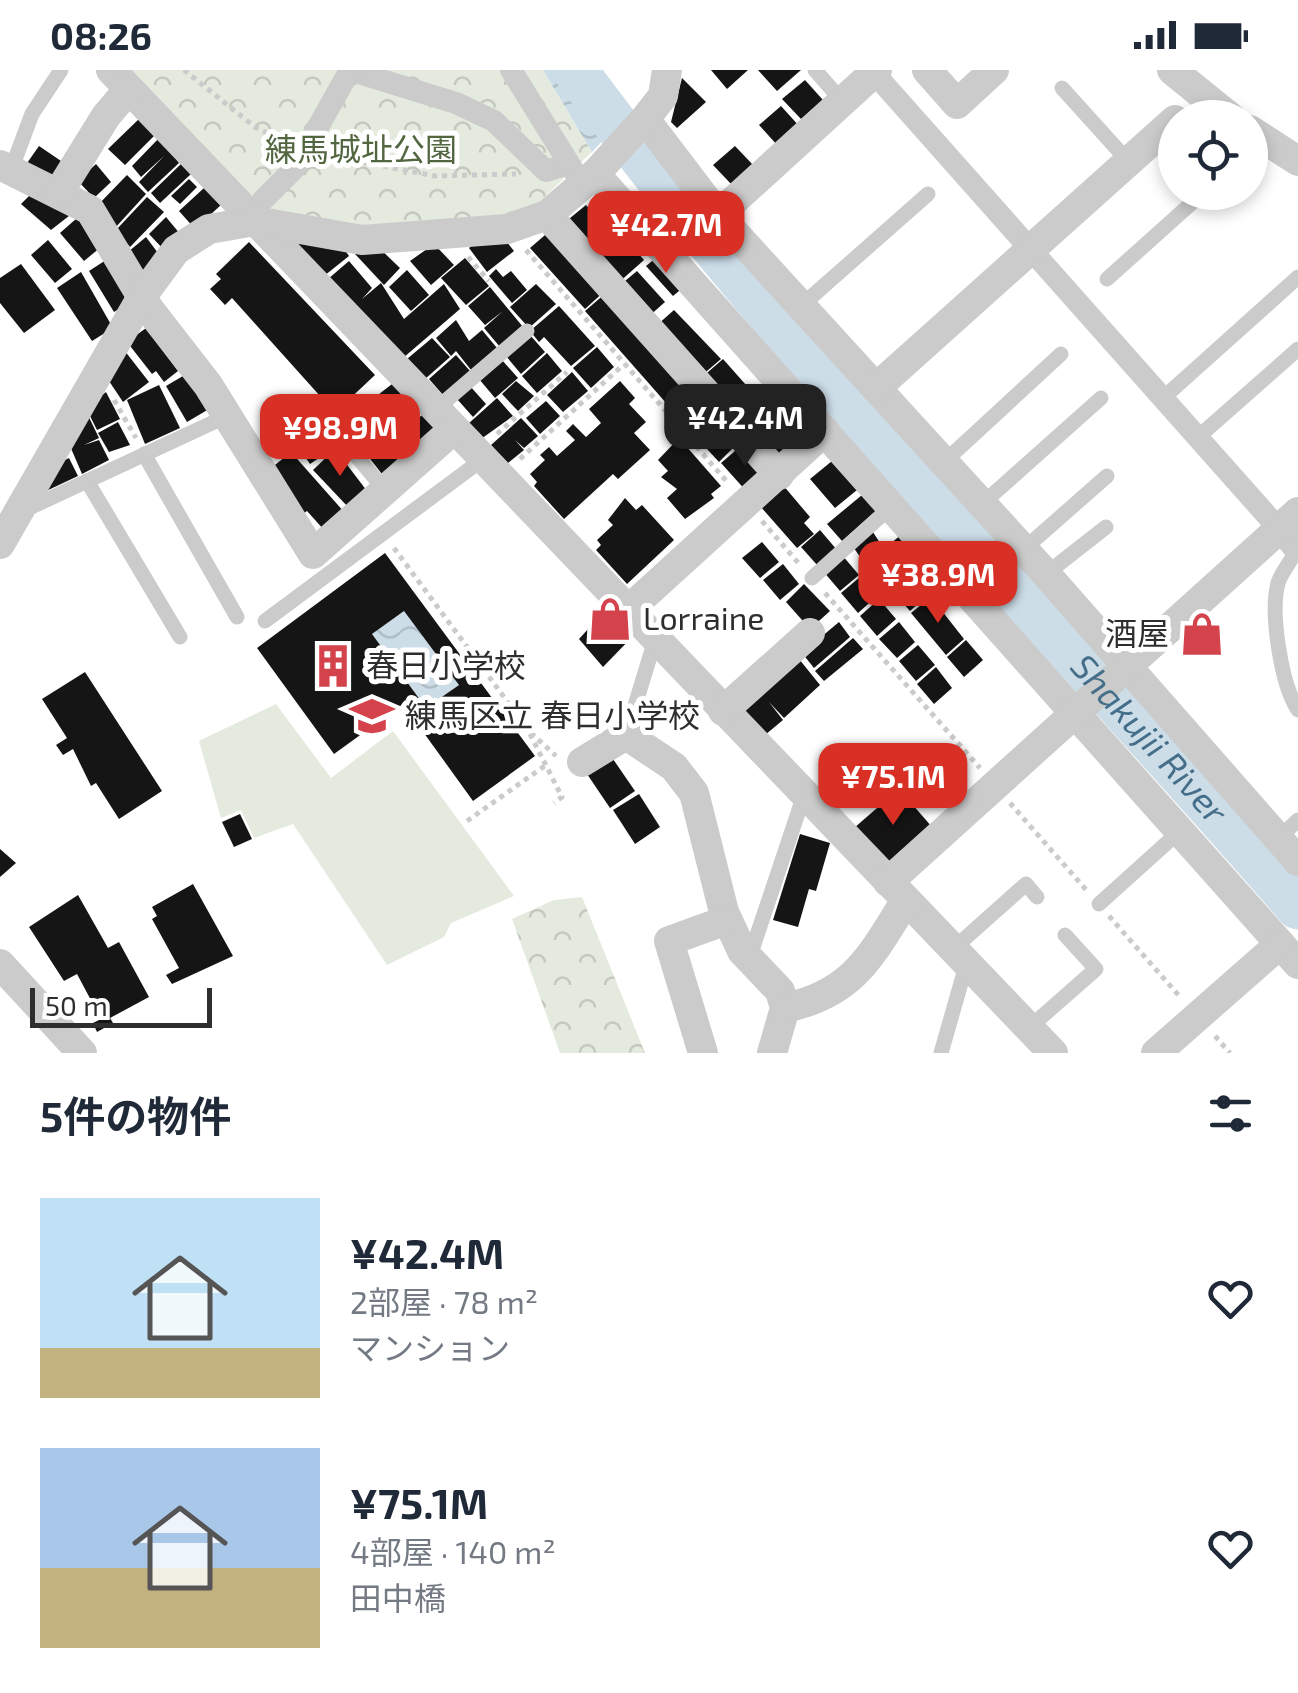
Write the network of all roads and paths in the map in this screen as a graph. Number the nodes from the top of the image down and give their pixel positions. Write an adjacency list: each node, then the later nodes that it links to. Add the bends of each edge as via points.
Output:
1 (61, 70): 19 (lane)
2 (184, 70): 16 (path, via 255,127)
3 (350, 70): 16 (street); 20 (street, via 494,121)
4 (511, 70): 21 (street)
5 (667, 70): 14 (street, via 663,96)
6 (815, 70): 13 (lane)
7 (927, 70): 8 (street, via 957,104)
8 (994, 70)
9 (876, 71): 13 (street); 29 (street)
10 (120, 80): 22 (street); 25 (street)
11 (1062, 88): 18 (lane)
12 (1188, 94): 18 (street)
13 (842, 101): 26 (street)
14 (645, 119): 21 (street); 26 (street)
15 (1268, 146): 17 (street)
16 (307, 150): 20 (path, via 436,176); 25 (street)
17 (1298, 161)
18 (1128, 162): 29 (street)
19 (5, 168): 22 (street)
20 (544, 170): 21 (street)
21 (582, 174): 27 (street); 45 (street)
22 (59, 192): 32 (street, via 90,210)
23 (928, 194): 33 (lane)
24 (1184, 210): 31 (lane)
25 (259, 211): 28 (street, via 362,240); 32 (street, via 176,250); 44 (street)
26 (718, 215): 33 (street)
27 (547, 216): 28 (street); 51 (street)
28 (507, 229): 37 (path)
29 (1028, 250): 40 (street); 42 (street)
30 (1298, 276): 42 (lane)
31 (1107, 279)
32 (143, 295): 38 (street); 43 (street)
33 (801, 306): 40 (street)
34 (526, 332): 44 (lane)
35 (1298, 349): 46 (lane)
36 (1061, 354): 50 (lane)
37 (624, 364): 49 (path); 55 (path)
38 (98, 371): 48 (path); 58 (street)
39 (567, 372): 49 (path)
40 (876, 388): 50 (street)
41 (1100, 398): 56 (lane)
42 (1162, 399): 46 (street)
43 (227, 416): 48 (lane); 54 (street, via 313,554)
44 (445, 420): 49 (street); 54 (street)
45 (826, 431): 51 (street); 57 (street)
46 (1197, 438): 60 (street)
47 (352, 450): 54 (lane)
48 (144, 454): 53 (lane); 67 (lane)
49 (489, 461): 61 (lane); 66 (street)
50 (944, 462): 56 (street)
51 (779, 475): 55 (street)
52 (1107, 476): 63 (lane)
53 (87, 481): 58 (lane); 70 (lane)
54 (385, 490)
55 (747, 504): 65 (path); 66 (street)
56 (982, 504): 63 (street)
57 (892, 506): 65 (lane); 75 (street)
58 (14, 515): 62 (street)
59 (1106, 527): 64 (lane)
60 (1287, 528): 72 (street); 73 (lane, via 1294,554 1278,582 1278,640)
61 (384, 533): 68 (lane); 76 (path)
62 (0, 544)
63 (1024, 550): 64 (street)
64 (1046, 574): 72 (street)
65 (812, 578): 80 (path)
66 (627, 611): 71 (street)
67 (237, 618)
68 (265, 620)
69 (810, 634): 74 (street)
70 (180, 637)
71 (655, 640): 74 (street); 77 (lane)
72 (1128, 666): 75 (street); 85 (street)
73 (1298, 710)
74 (724, 711): 81 (street)
75 (1075, 711): 80 (street); 84 (street)
76 (529, 731): 78 (path, via 571,769); 79 (path)
77 (626, 735): 78 (street); 89 (street, via 674,767 694,792)
78 (582, 762)
79 (546, 765): 82 (path, via 562,797); 83 (path)
80 (995, 786): 86 (street); 88 (path)
81 (804, 795): 86 (street); 93 (lane)
82 (554, 803)
83 (467, 821)
84 (1180, 831): 88 (lane); 91 (street)
85 (1291, 840)
86 (897, 891): 92 (street); 95 (street, via 871,956 846,985 818,1001)
87 (1037, 897): 92 (lane, via 1026,884)
88 (1098, 904): 96 (path)
89 (728, 920): 93 (street); 100 (street, via 669,940)
90 (1065, 934): 97 (lane, via 1096,970)
91 (1289, 954): 96 (street)
92 (960, 955): 97 (street); 102 (lane)
93 (749, 958): 95 (street, via 780,992)
94 (0, 964): 99 (street)
95 (785, 1008): 101 (street)
96 (1197, 1016): 103 (street); 104 (path)
97 (1030, 1027): 98 (street)
98 (1051, 1052)
99 (82, 1053)
100 (703, 1053)
101 (772, 1053)
102 (942, 1053)
103 (1156, 1053)
104 (1230, 1053)

